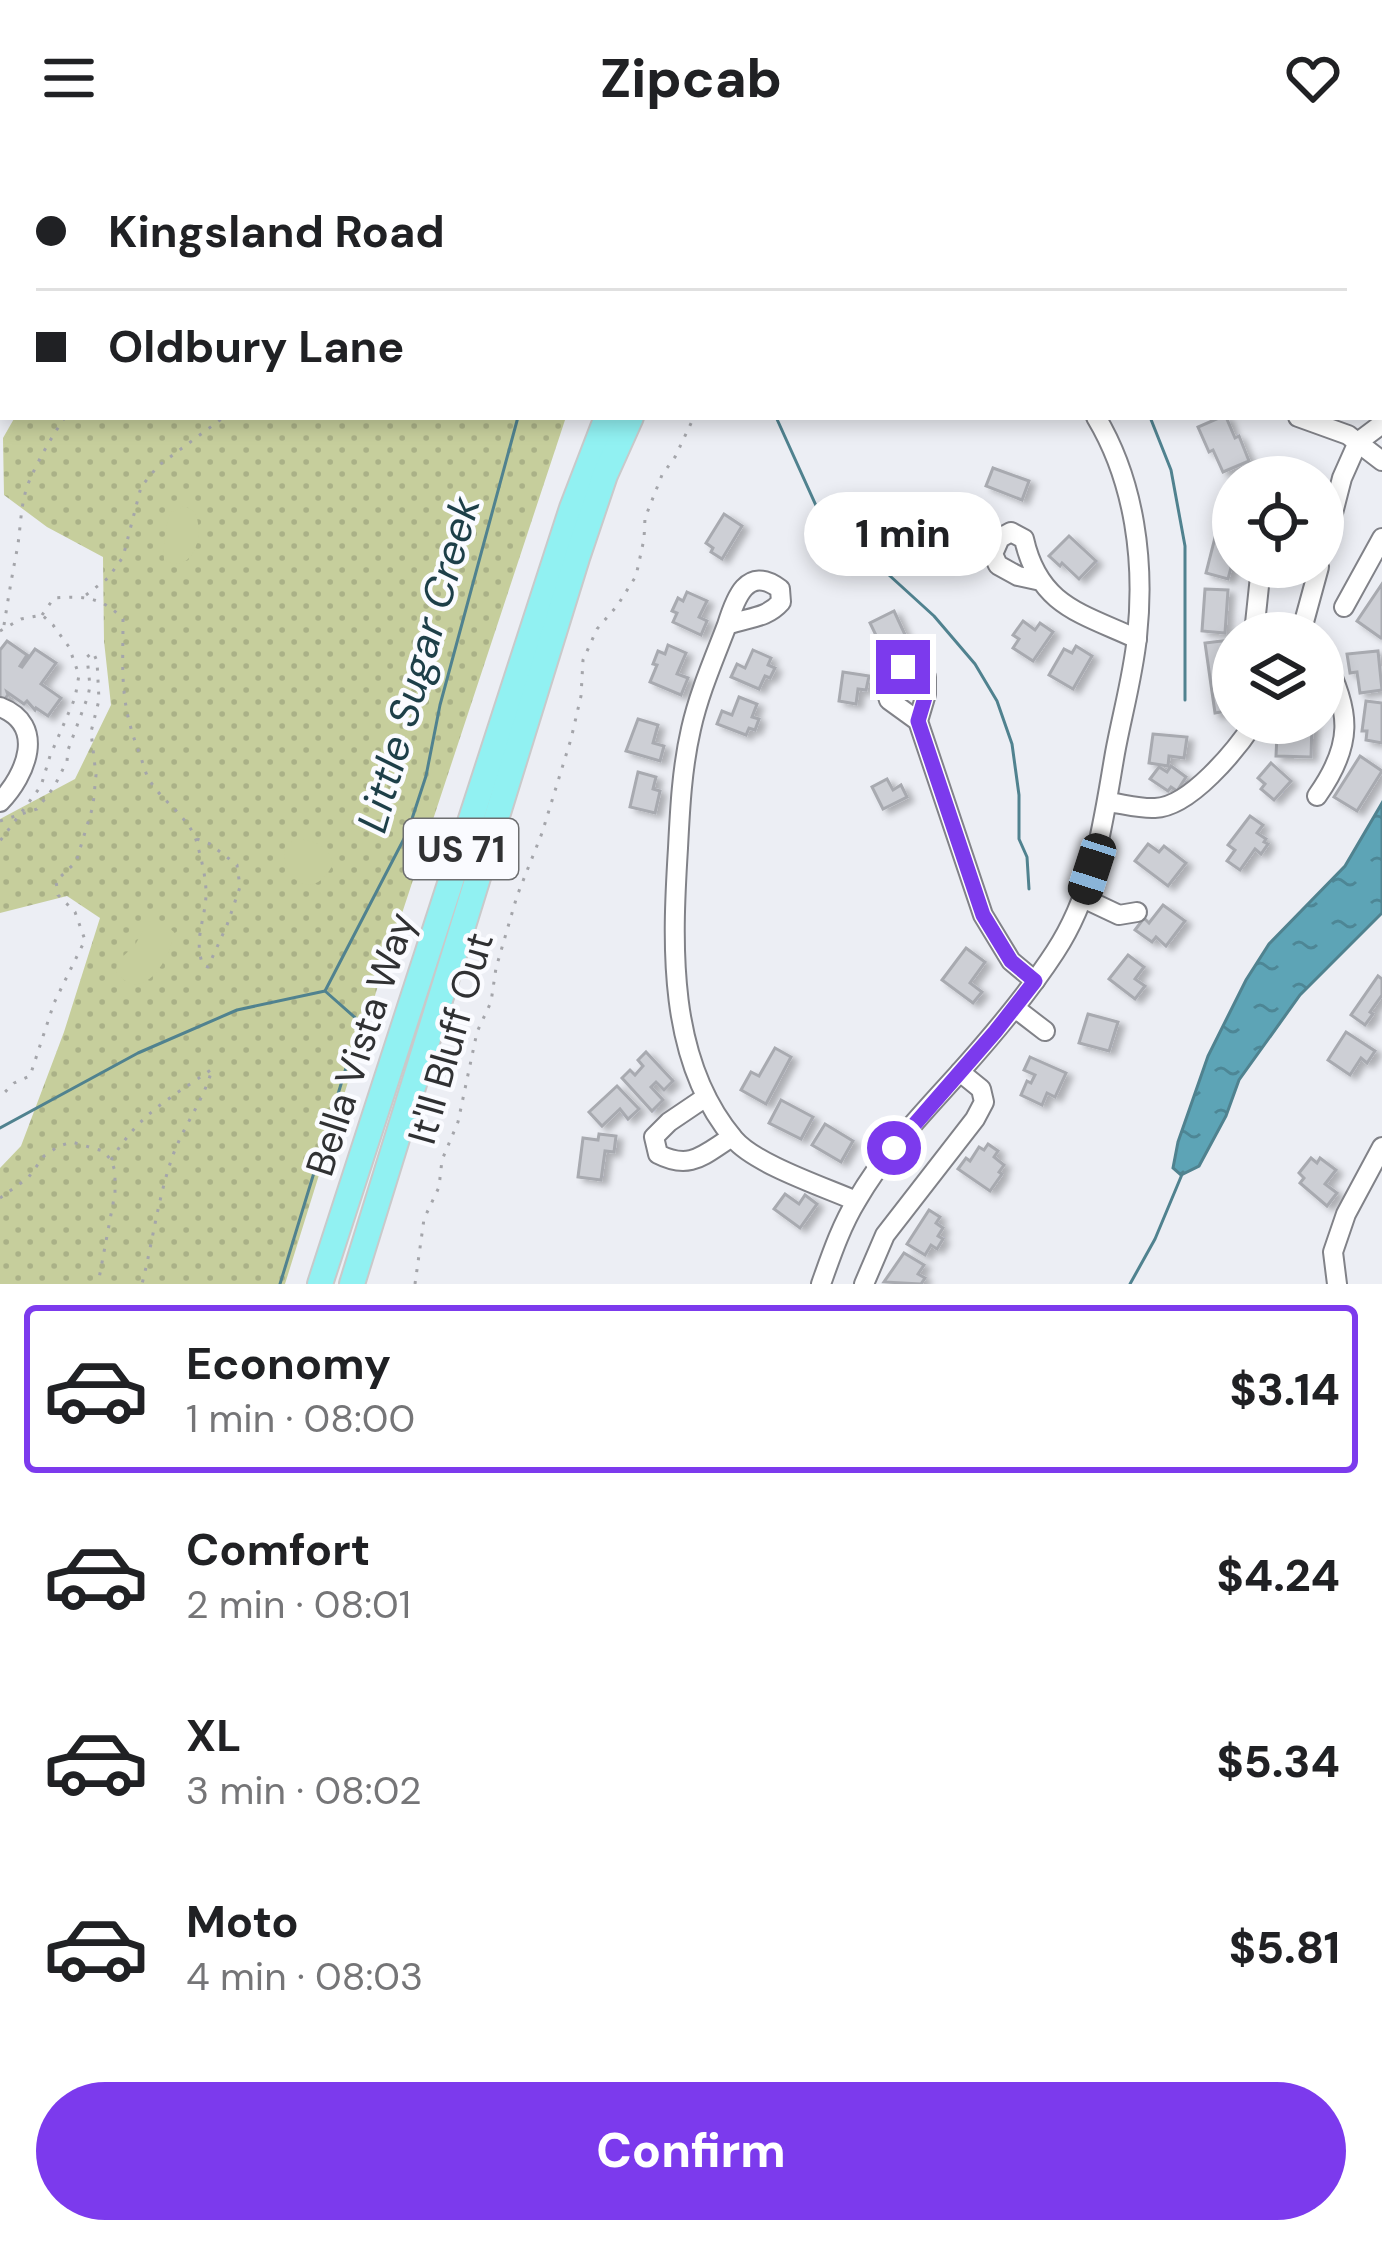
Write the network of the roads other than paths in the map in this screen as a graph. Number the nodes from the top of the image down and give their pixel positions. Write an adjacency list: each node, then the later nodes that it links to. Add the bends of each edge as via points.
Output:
1 (607, 420): 31 (main road, Bella Vista Way / US 71)
2 (630, 420): 32 (main road, Bella Vista Way / US 71, via 577,558)
3 (1097, 420): 13 (street, via 1131,503)
4 (1308, 420): 6 (street)
5 (1382, 424): 6 (street)
6 (1358, 442): 7 (street); 8 (street)
7 (1382, 461)
8 (1344, 474)
9 (1382, 538): 11 (street)
10 (1040, 581): 13 (street, via 1067,606)
11 (1344, 607)
12 (727, 625): 27 (street, via 692,723 675,888 680,1015)
13 (1137, 639): 20 (street)
14 (0, 707): 19 (street, via 25,728 28,758)
15 (1344, 712): 18 (street, via 1344,749)
16 (918, 721): 23 (street, via 983,915 1011,961)
17 (1236, 744): 20 (street, via 1173,805)
18 (1317, 796)
19 (0, 802)
20 (1108, 802): 21 (street)
21 (1083, 898): 22 (street, via 1119,915); 23 (street)
22 (1137, 912)
23 (1035, 981): 24 (street)
24 (1015, 1008): 25 (street); 26 (street)
25 (1046, 1031)
26 (960, 1072): 30 (street); 34 (street, via 984,1102 885,1235)
27 (706, 1097): 28 (street); 28 (street, via 654,1137 658,1154 692,1161)
28 (732, 1137): 30 (street)
29 (1382, 1148): 35 (street, via 1333,1252)
30 (856, 1201): 33 (street)
31 (320, 1284)
32 (352, 1284)
33 (821, 1284)
34 (864, 1284)
35 (1337, 1284)

